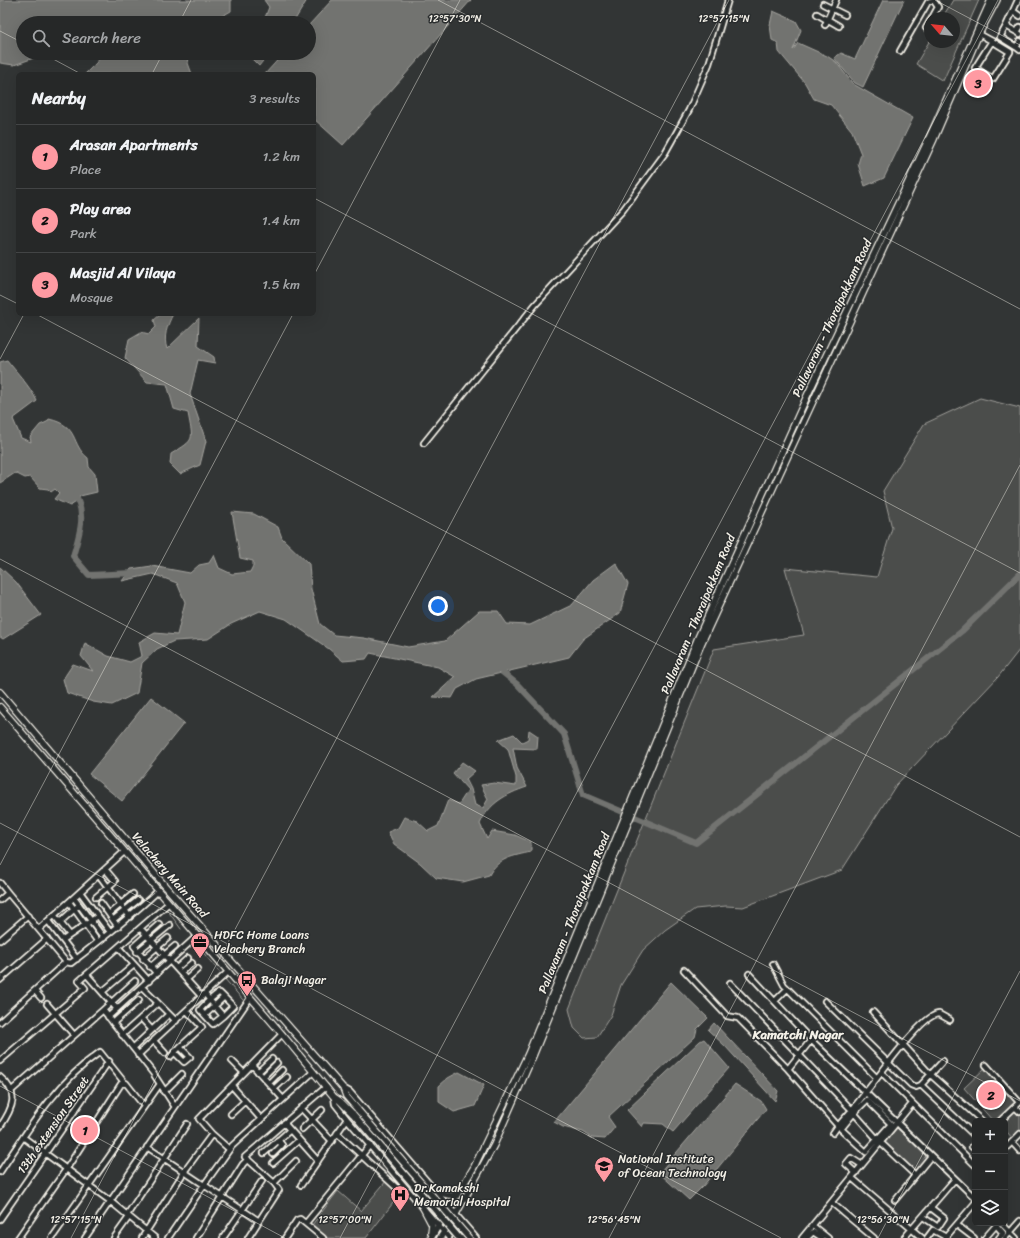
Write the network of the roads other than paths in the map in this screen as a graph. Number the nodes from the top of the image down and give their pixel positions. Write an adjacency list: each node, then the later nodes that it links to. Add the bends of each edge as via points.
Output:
1 (728, 0): 24 (street, via 706,71 666,153 623,210 535,305)
2 (836, 0): 8 (street)
3 (934, 0): 9 (street, via 938,7); 23 (street, via 928,2)
4 (991, 0): 25 (main road, Pallavaram - Thoraipakkam Road, via 807,396)
5 (997, 0): 19 (main road, Pallavaram - Thoraipakkam Road)
6 (1018, 0): 10 (street)
7 (824, 4): 8 (street)
8 (832, 9): 12 (street); 14 (street)
9 (935, 12)
10 (1013, 12): 13 (street); 16 (street)
11 (817, 14): 14 (street)
12 (845, 15)
13 (1020, 16)
14 (826, 21): 15 (street)
15 (839, 26)
16 (1006, 26): 18 (street); 22 (street, via 1000,37)
17 (1020, 27): 18 (street)
18 (1018, 33)
19 (979, 34): 20 (street); 25 (main road, Pallavaram - Thoraipakkam Road, via 934,139 810,408)
20 (992, 41): 20 (street, via 975,68 993,79 1010,52)
21 (1020, 41): 22 (street)
22 (1018, 48)
23 (900, 51)
24 (424, 443)
25 (751, 527): 26 (main road, Pallavaram - Thoraipakkam Road)
26 (688, 670): 28 (main road, Pallavaram - Thoraipakkam Road); 28 (main road, Pallavaram - Thoraipakkam Road, via 676,690)
27 (0, 692): 30 (main road, Velachery Main Road)
28 (679, 696): 149 (main road, Pallavaram - Thoraipakkam Road)
29 (0, 707): 31 (main road, Velachery Main Road)
30 (19, 714): 31 (main road); 140 (main road, Velachery Main Road)
31 (11, 720): 32 (main road, Velachery Main Road)
32 (124, 852): 33 (street); 37 (main road, Velachery Main Road)
33 (106, 869): 34 (street); 36 (street, via 115,881)
34 (98, 875): 36 (street); 38 (street)
35 (0, 883): 39 (street)
36 (108, 887): 41 (street); 48 (street)
37 (158, 891): 47 (main road, Velachery Main Road); 56 (street)
38 (80, 892): 42 (street); 55 (street)
39 (8, 893): 43 (street); 54 (street)
40 (133, 894): 48 (street)
41 (96, 897)
42 (74, 898): 45 (street); 49 (street)
43 (0, 900)
44 (138, 900): 51 (street)
45 (69, 902): 50 (street); 53 (street)
46 (101, 903): 52 (street)
47 (169, 903): 65 (street); 70 (main road, Velachery Main Road)
48 (121, 904): 51 (street); 52 (street)
49 (79, 905): 50 (street); 59 (street)
50 (74, 910): 60 (street); 62 (street)
51 (125, 910): 56 (street); 57 (street)
52 (109, 914): 57 (street)
53 (54, 915): 58 (street); 60 (street)
54 (28, 916): 66 (street); 74 (street)
55 (98, 916): 59 (street); 67 (street)
56 (130, 916): 64 (street)
57 (113, 920): 64 (street)
58 (48, 921): 66 (street); 75 (street)
59 (90, 921): 62 (street); 71 (street)
60 (60, 922): 68 (street)
61 (159, 924): 69 (street)
62 (85, 925): 68 (street); 77 (street)
63 (170, 925): 76 (street)
64 (118, 926): 67 (street)
65 (141, 928): 69 (street); 80 (street)
66 (39, 929): 73 (street)
67 (110, 932): 71 (street)
68 (70, 935): 75 (street)
69 (146, 935): 76 (street); 81 (street, via 134,946)
70 (197, 936): 86 (street); 96 (main road, Velachery Main Road)
71 (104, 938): 77 (street)
72 (168, 938): 79 (street)
73 (47, 939): 87 (street); 101 (street)
74 (0, 940)
75 (63, 940): 84 (street)
76 (151, 940): 79 (street); 81 (street)
77 (98, 942): 84 (street)
78 (175, 946): 82 (street)
79 (157, 947): 82 (street); 85 (street)
80 (119, 948): 90 (street); 99 (street)
81 (137, 952): 85 (street)
82 (165, 955): 86 (street); 91 (street)
83 (188, 958): 92 (street)
84 (77, 959): 87 (street, via 71,963)
85 (143, 959): 91 (street)
86 (171, 961): 92 (street); 97 (street)
87 (66, 962): 107 (street)
88 (192, 963): 95 (street)
89 (773, 964): 106 (street)
90 (134, 965): 103 (street); 108 (street)
91 (150, 967): 97 (street)
92 (177, 968): 95 (street)
93 (198, 969): 100 (street)
94 (684, 970): 162 (street, via 727,1016 738,1018)
95 (181, 972): 100 (street)
96 (228, 972): 109 (street); 112 (main road, Velachery Main Road)
97 (156, 974): 103 (street)
98 (749, 974): 115 (street)
99 (87, 975): 108 (street); 125 (street, via 80,981 86,988)
100 (187, 979): 109 (street, via 193,982)
101 (0, 980)
102 (135, 981): 117 (street)
103 (149, 981): 105 (street)
104 (730, 983): 151 (street)
105 (142, 987): 118 (street); 121 (street)
106 (787, 989): 115 (street); 173 (street)
107 (35, 991): 111 (street); 134 (street)
108 (102, 992): 117 (street)
109 (203, 996): 114 (street); 123 (street)
110 (224, 997): 114 (street, via 220,992); 120 (street); 129 (street, via 233,1006)
111 (41, 998)
112 (250, 998): 137 (main road, Velachery Main Road); 190 (street)
113 (139, 1000): 135 (street)
114 (210, 1001): 120 (street); 128 (street, via 200,1010)
115 (775, 1001): 141 (street)
116 (825, 1001): 159 (street)
117 (111, 1002): 121 (street); 122 (street)
118 (158, 1003): 127 (street); 131 (street)
119 (47, 1004): 125 (street)
120 (214, 1007): 128 (street); 129 (street)
121 (117, 1009): 130 (street)
122 (103, 1010): 126 (street); 130 (street)
123 (187, 1011): 133 (street); 145 (street, via 202,1027)
124 (873, 1012): 143 (street)
125 (55, 1013): 138 (street); 154 (street)
126 (98, 1014): 130 (street); 138 (street)
127 (169, 1014): 133 (street); 136 (street)
128 (205, 1015): 129 (street, via 215,1024)
129 (223, 1016)
130 (108, 1017): 135 (street)
131 (141, 1018): 136 (street); 139 (street)
132 (950, 1020): 143 (street, via 934,1014)
133 (176, 1021): 142 (street)
134 (0, 1022)
135 (113, 1024): 139 (street)
136 (152, 1030): 146 (street)
137 (282, 1034): 144 (main road, Velachery Main Road); 160 (street)
138 (74, 1035): 182 (street)
139 (122, 1035): 146 (street)
140 (300, 1039): 144 (main road); 181 (main road, Velachery Main Road)
141 (812, 1040): 151 (street); 184 (street)
142 (154, 1041): 148 (street); 150 (street)
143 (904, 1044): 159 (street); 168 (street)
144 (292, 1046): 165 (main road, Velachery Main Road)
145 (180, 1047): 147 (street); 147 (street, via 190,1057 184,1062)
146 (132, 1048): 150 (street)
147 (174, 1052): 152 (street)
148 (165, 1053)
149 (532, 1053): 241 (main road, Pallavaram - Thoraipakkam Road); 241 (main road, Pallavaram - Thoraipakkam Road, via 492,1147)
150 (138, 1055): 176 (street)
151 (799, 1055): 162 (street); 195 (street)
152 (170, 1057)
153 (272, 1059): 164 (street)
154 (0, 1061)
155 (109, 1061): 174 (street); 216 (street, via 100,1052 87,1062 62,1085); 228 (street, 13th extension Street)
156 (232, 1061): 166 (street)
157 (943, 1061): 168 (street)
158 (277, 1063): 171 (street)
159 (889, 1063): 173 (street); 177 (street, via 911,1085)
160 (252, 1065): 164 (street); 166 (street)
161 (986, 1065): 188 (street)
162 (788, 1069): 207 (street)
163 (282, 1070): 175 (street)
164 (258, 1072): 171 (street)
165 (313, 1072): 179 (main road, Velachery Main Road); 186 (street)
166 (244, 1073): 178 (street)
167 (182, 1074): 183 (street)
168 (931, 1074): 177 (street); 198 (street)
169 (884, 1075): 191 (street)
170 (0, 1076): 182 (street, via 9,1084)
171 (263, 1077): 175 (street)
172 (287, 1077): 180 (street)
173 (877, 1078): 184 (street)
174 (124, 1082): 189 (street); 240 (street)
175 (268, 1083): 180 (street)
176 (160, 1084): 183 (street); 189 (street)
177 (921, 1085): 213 (street)
178 (232, 1086): 187 (street); 214 (street, via 199,1118)
179 (326, 1087): 185 (main road, Velachery Main Road); 193 (street)
180 (274, 1088): 186 (street)
181 (343, 1088): 254 (street, via 350,1092); 300 (main road, Velachery Main Road, bridge, via 346,1096)
182 (11, 1091): 206 (street, via 14,1098 12,1105)
183 (164, 1092): 190 (street)
184 (865, 1092): 195 (street); 205 (street)
185 (334, 1097): 201 (street, via 335,1104); 299 (main road, Velachery Main Road, bridge, via 353,1114)
186 (283, 1099): 200 (street)
187 (245, 1101): 197 (street); 200 (street)
188 (1020, 1102): 192 (street)
189 (144, 1106): 251 (street)
190 (175, 1106): 224 (street)
191 (910, 1106): 205 (street); 237 (street)
192 (1015, 1107): 196 (street); 199 (street)
193 (301, 1108): 202 (street); 204 (street)
194 (322, 1110): 202 (street)
195 (853, 1111): 207 (street); 220 (street); 220 (street, via 841,1130 865,1152); 220 (street, via 867,1100 891,1122 891,1126)
196 (1020, 1112)
197 (231, 1114)
198 (979, 1118)
199 (1003, 1118)
200 (261, 1119): 225 (street)
201 (347, 1119): 211 (street); 222 (street)
202 (312, 1120): 208 (street); 219 (street)
203 (187, 1124): 233 (street)
204 (284, 1124): 209 (street); 234 (street, via 245,1157)
205 (897, 1124): 220 (street); 231 (street)
206 (1, 1125)
207 (838, 1126): 210 (street)
208 (302, 1129)
209 (290, 1130): 217 (street); 218 (street)
210 (833, 1132)
211 (337, 1133): 219 (street); 230 (street)
212 (842, 1133): 232 (street)
213 (972, 1133)
214 (212, 1134): 225 (street); 243 (street)
215 (1020, 1134): 221 (street)
216 (23, 1137): 228 (street); 242 (street)
217 (278, 1140): 227 (street); 229 (street, via 282,1145)
218 (299, 1140): 236 (street); 238 (street)
219 (332, 1141): 236 (street)
220 (879, 1142): 232 (street); 245 (street)
221 (1012, 1142): 223 (street); 226 (street)
222 (370, 1145): 230 (street); 261 (street)
223 (1008, 1146)
224 (146, 1147): 233 (street); 259 (street)
225 (229, 1149): 252 (street)
226 (1020, 1151)
227 (264, 1153)
228 (46, 1154): 240 (street); 269 (street, 13th extension Street)
229 (273, 1154)
230 (362, 1154): 255 (street); 272 (street)
231 (931, 1156): 245 (street); 248 (street)
232 (868, 1158): 239 (street)
233 (164, 1159): 243 (street); 267 (street)
234 (248, 1159): 250 (street); 257 (street)
235 (296, 1161): 250 (street)
236 (318, 1161): 253 (street)
237 (972, 1162)
238 (273, 1163)
239 (862, 1165): 244 (street); 244 (street, via 851,1158 846,1164)
240 (67, 1168): 251 (street); 284 (street)
241 (475, 1168): 246 (main road, Pallavaram - Thoraipakkam Road)
242 (0, 1172)
243 (184, 1172): 252 (street); 280 (street)
244 (856, 1173): 247 (street)
245 (915, 1175): 258 (street)
246 (469, 1178): 254 (main road, via 450,1196); 263 (main road, Pallavaram - Thoraipakkam Road); 266 (main road, Pallavaram - Thoraipakkam Road)
247 (852, 1178): 260 (street); 279 (street)
248 (955, 1179): 256 (street); 264 (street)
249 (262, 1181): 265 (street)
250 (274, 1183): 270 (street, via 278,1190)
251 (89, 1185): 259 (street); 285 (street)
252 (204, 1185): 257 (street); 290 (street)
253 (301, 1185)
254 (430, 1185): 263 (street)
255 (399, 1190)
256 (972, 1195)
257 (223, 1197): 265 (street); 291 (street)
258 (895, 1200)
259 (110, 1201): 267 (street); 286 (street)
260 (832, 1203): 275 (street); 304 (street)
261 (422, 1206): 273 (street); 295 (main road, via 433,1228)
262 (972, 1207): 274 (street)
263 (451, 1208): 266 (street); 273 (main road, Pallavaram - Thoraipakkam Road)
264 (930, 1208): 268 (street); 268 (street, via 944,1218 938,1227)
265 (242, 1210): 270 (street); 292 (street)
266 (456, 1214): 281 (main road, Pallavaram - Thoraipakkam Road); 301 (street)
267 (128, 1216): 280 (street); 287 (street)
268 (923, 1217): 279 (street)
269 (0, 1219)
270 (259, 1221): 293 (street)
271 (1020, 1221): 282 (street)
272 (306, 1223): 283 (street); 294 (street, via 298,1220)
273 (438, 1225): 281 (street); 296 (main road, Pallavaram - Thoraipakkam Road)
274 (957, 1225): 308 (street); 309 (street)
275 (813, 1226): 302 (street); 303 (street)
276 (995, 1226): 310 (street)
277 (998, 1226): 311 (street, via 1003,1232)
278 (1004, 1226): 282 (street)
279 (912, 1230): 305 (street); 306 (street)
280 (146, 1231): 288 (street); 289 (street)
281 (444, 1232): 297 (main road, Pallavaram - Thoraipakkam Road); 298 (street)
282 (1010, 1232): 311 (street); 312 (street)
283 (321, 1237)
284 (18, 1238)
285 (52, 1238)
286 (85, 1238)
287 (114, 1238)
288 (142, 1238)
289 (155, 1238)
290 (168, 1238)
291 (196, 1238)
292 (223, 1238)
293 (248, 1238)
294 (285, 1238)
295 (428, 1238)
296 (431, 1238)
297 (440, 1238)
298 (449, 1238)
299 (459, 1238)
300 (469, 1238)
301 (476, 1238)
302 (805, 1238): 303 (street, via 813,1232)
303 (825, 1238)
304 (874, 1238)
305 (904, 1238)
306 (922, 1238)
307 (927, 1238): 308 (street, via 933,1230)
308 (945, 1238)
309 (974, 1238)
310 (985, 1238)
311 (1001, 1238)
312 (1016, 1238)

